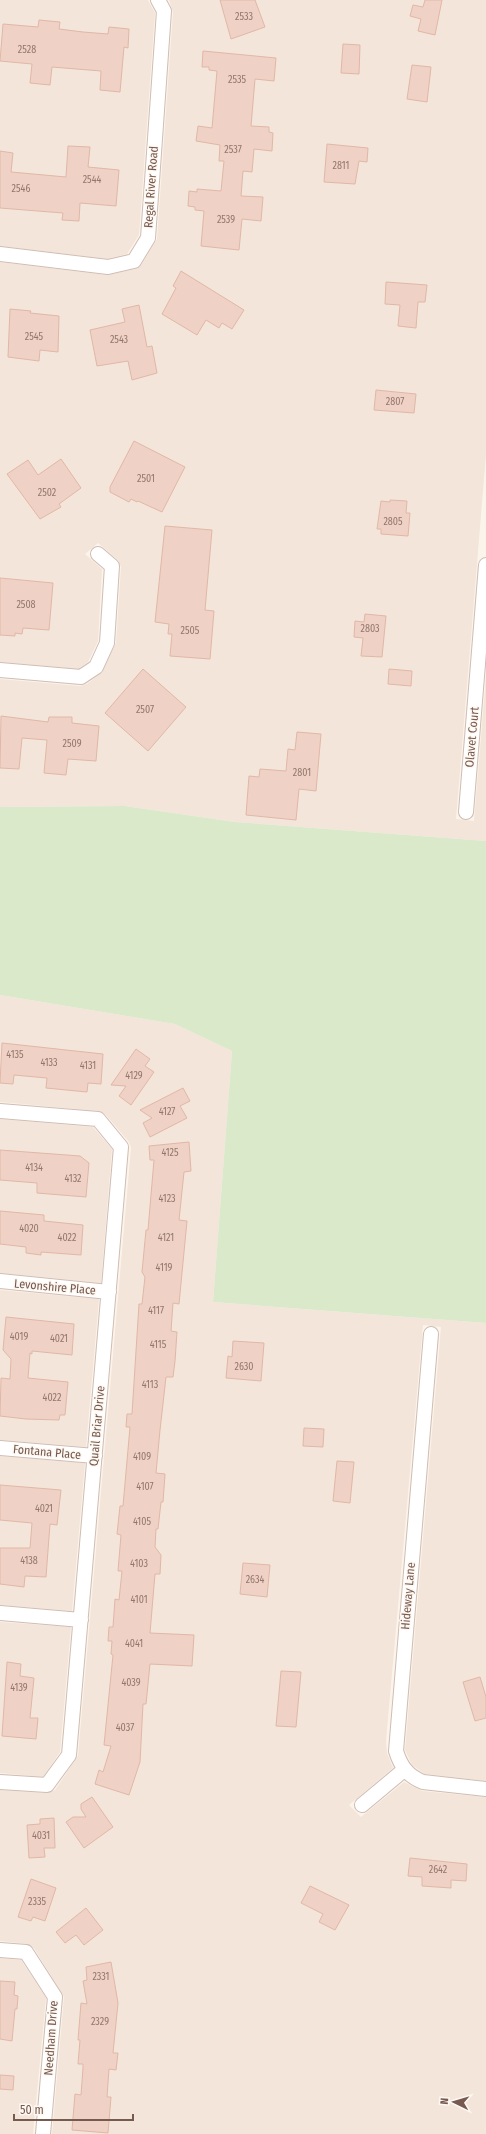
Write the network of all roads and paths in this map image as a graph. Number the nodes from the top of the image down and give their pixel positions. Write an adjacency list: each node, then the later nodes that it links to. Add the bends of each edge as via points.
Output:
1 (158, 0): 2 (street, Regal River Road, via 164,11 148,238 134,260 108,267)
2 (0, 254)
3 (98, 554): 5 (street, via 112,566 107,643 96,667 81,677)
4 (486, 565): 6 (street, Olavet Court)
5 (0, 670)
6 (466, 812)
7 (0, 1111): 9 (street, Quail Briar Drive, via 98,1119 121,1147)
8 (0, 1282): 9 (street, Levonshire Place)
9 (109, 1292): 12 (street, Quail Briar Drive)
10 (431, 1334): 15 (street, Hideway Lane, via 395,1742)
11 (0, 1448): 12 (street, Fontana Place)
12 (95, 1456): 14 (street, Quail Briar Drive)
13 (0, 1613): 14 (street)
14 (81, 1620): 16 (street, Quail Briar Drive, via 69,1755 47,1785)
15 (404, 1770): 17 (street, via 423,1782); 18 (street)
16 (0, 1782)
17 (486, 1789)
18 (362, 1805)
19 (0, 1950): 20 (street, Needham Drive, via 26,1952 55,1997)
20 (43, 2134)

